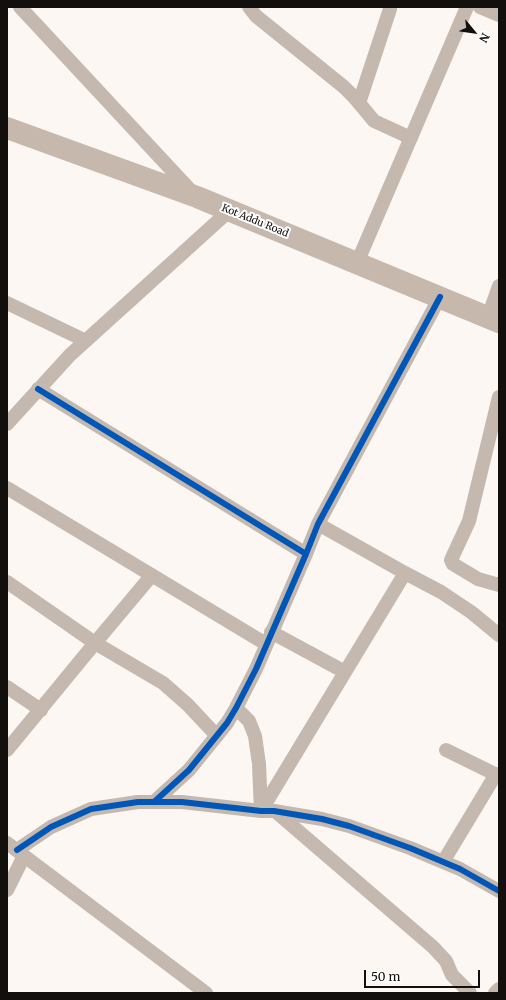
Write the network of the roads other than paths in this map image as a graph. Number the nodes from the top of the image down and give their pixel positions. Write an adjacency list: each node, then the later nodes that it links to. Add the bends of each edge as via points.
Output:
1 (20, 7): 10 (street)
2 (249, 7): 7 (street, via 256,16 344,87)
3 (467, 7): 9 (street)
4 (480, 7): 6 (street)
5 (390, 9): 7 (street)
6 (499, 15)
7 (359, 103): 9 (street, via 374,121)
8 (7, 128): 10 (main road, Kot Addu Road)
9 (411, 138): 12 (street)
10 (197, 197): 11 (main road, Kot Addu Road)
11 (229, 211): 12 (main road, Kot Addu Road); 17 (street)
12 (358, 263): 14 (main road, Kot Addu Road)
13 (499, 286): 16 (street)
14 (440, 297): 16 (main road, Kot Addu Road); 22 (street)
15 (7, 303): 17 (street)
16 (494, 320)
17 (86, 341): 18 (street)
18 (38, 389): 20 (street); 23 (street)
19 (499, 397): 27 (street, via 469,521 451,560 453,564 478,579)
20 (8, 420)
21 (7, 488): 25 (street)
22 (318, 524): 23 (street); 24 (street)
23 (306, 554): 29 (street)
24 (405, 573): 28 (street, via 471,612); 31 (street)
25 (152, 575): 29 (street); 30 (street)
26 (7, 582): 30 (street)
27 (499, 585)
28 (499, 636)
29 (269, 638): 31 (street); 33 (street)
30 (95, 643): 34 (street); 35 (street, via 163,683)
31 (345, 672): 40 (street)
32 (7, 687): 34 (street)
33 (236, 708): 35 (street); 40 (street, via 249,721 255,736)
34 (40, 710): 36 (street)
35 (217, 736): 39 (street, via 189,770)
36 (7, 750)
37 (446, 750): 38 (street)
38 (497, 775): 42 (street)
39 (154, 802): 40 (street, via 182,802); 41 (street, via 91,809 51,828)
40 (268, 811): 42 (street, via 349,826); 47 (street, via 433,947 446,961 452,975)
41 (16, 849): 43 (street); 46 (street)
42 (442, 862): 44 (street)
43 (7, 890)
44 (499, 891)
45 (499, 989): 48 (street)
46 (206, 993)
47 (470, 993)
48 (495, 993)

